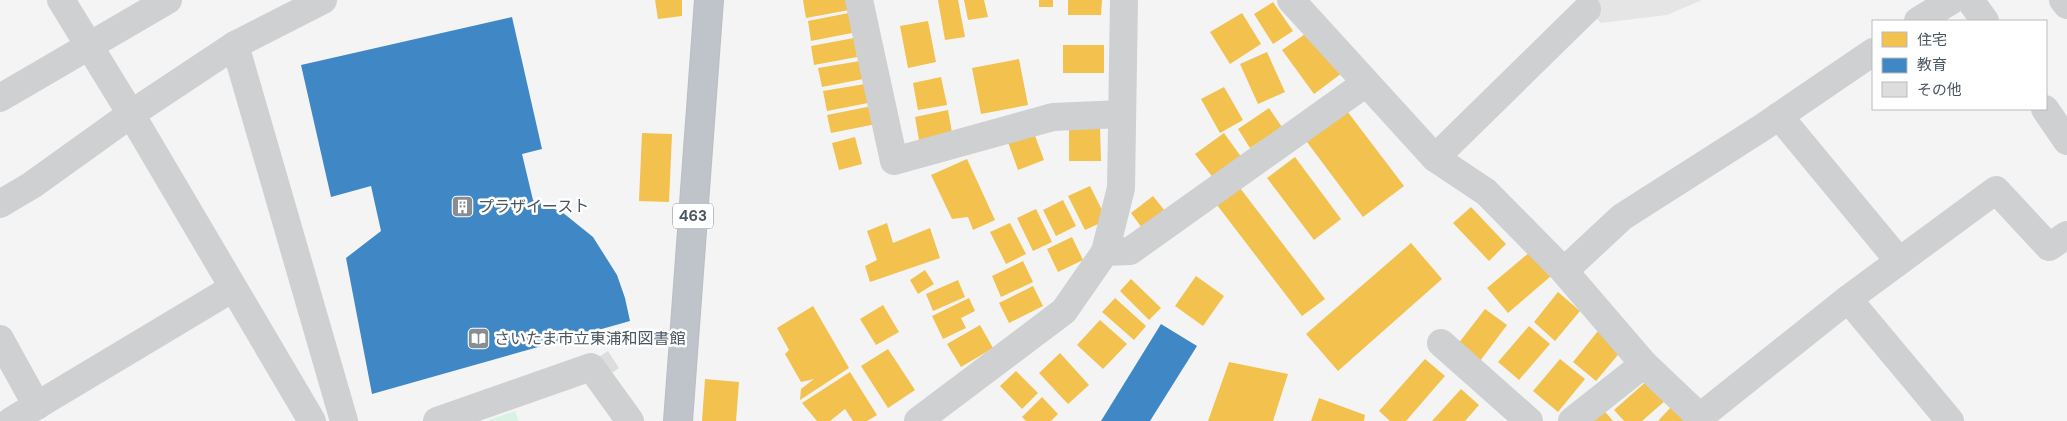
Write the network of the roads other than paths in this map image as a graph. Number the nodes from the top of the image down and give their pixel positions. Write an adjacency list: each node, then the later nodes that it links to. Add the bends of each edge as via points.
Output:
1 (61, 0): 17 (street)
2 (168, 0): 17 (street)
3 (323, 0): 12 (street)
4 (709, 0): 43 (highway, 463)
5 (859, 0): 22 (street, via 894,161 1053,117)
6 (1124, 0): 22 (street)
7 (1291, 0): 19 (street)
8 (1952, 0): 14 (street)
9 (1970, 0): 15 (street)
10 (2063, 0): 11 (street)
11 (2067, 5)
12 (289, 7): 16 (street)
13 (1587, 9): 24 (street)
14 (1920, 20)
15 (1984, 20)
16 (235, 45): 21 (street); 40 (street)
17 (89, 46): 20 (street); 21 (street)
18 (1872, 53): 23 (street)
19 (1366, 83): 24 (street); 27 (street, via 1130,251)
20 (0, 98)
21 (131, 114): 25 (street); 30 (street)
22 (1122, 114): 27 (street, via 1121,188)
23 (1779, 116): 28 (street); 29 (street, via 1622,216)
24 (1435, 158): 29 (street, via 1486,192)
25 (0, 204)
26 (2067, 235): 28 (street, via 2049,247 1996,190)
27 (1105, 252): 36 (street, via 1064,310)
28 (1899, 261): 31 (street)
29 (1564, 271): 34 (street)
30 (233, 288): 35 (street); 39 (street)
31 (1848, 299): 37 (street); 46 (street)
32 (0, 340): 35 (street)
33 (1440, 343): 44 (street)
34 (1644, 364): 37 (street); 45 (street)
35 (38, 406): 38 (street)
36 (929, 418)
37 (1702, 419)
38 (11, 421)
39 (312, 421)
40 (344, 421)
41 (437, 421): 42 (street, via 591,367)
42 (630, 421)
43 (678, 421)
44 (1529, 421)
45 (1572, 421)
46 (1950, 421)

